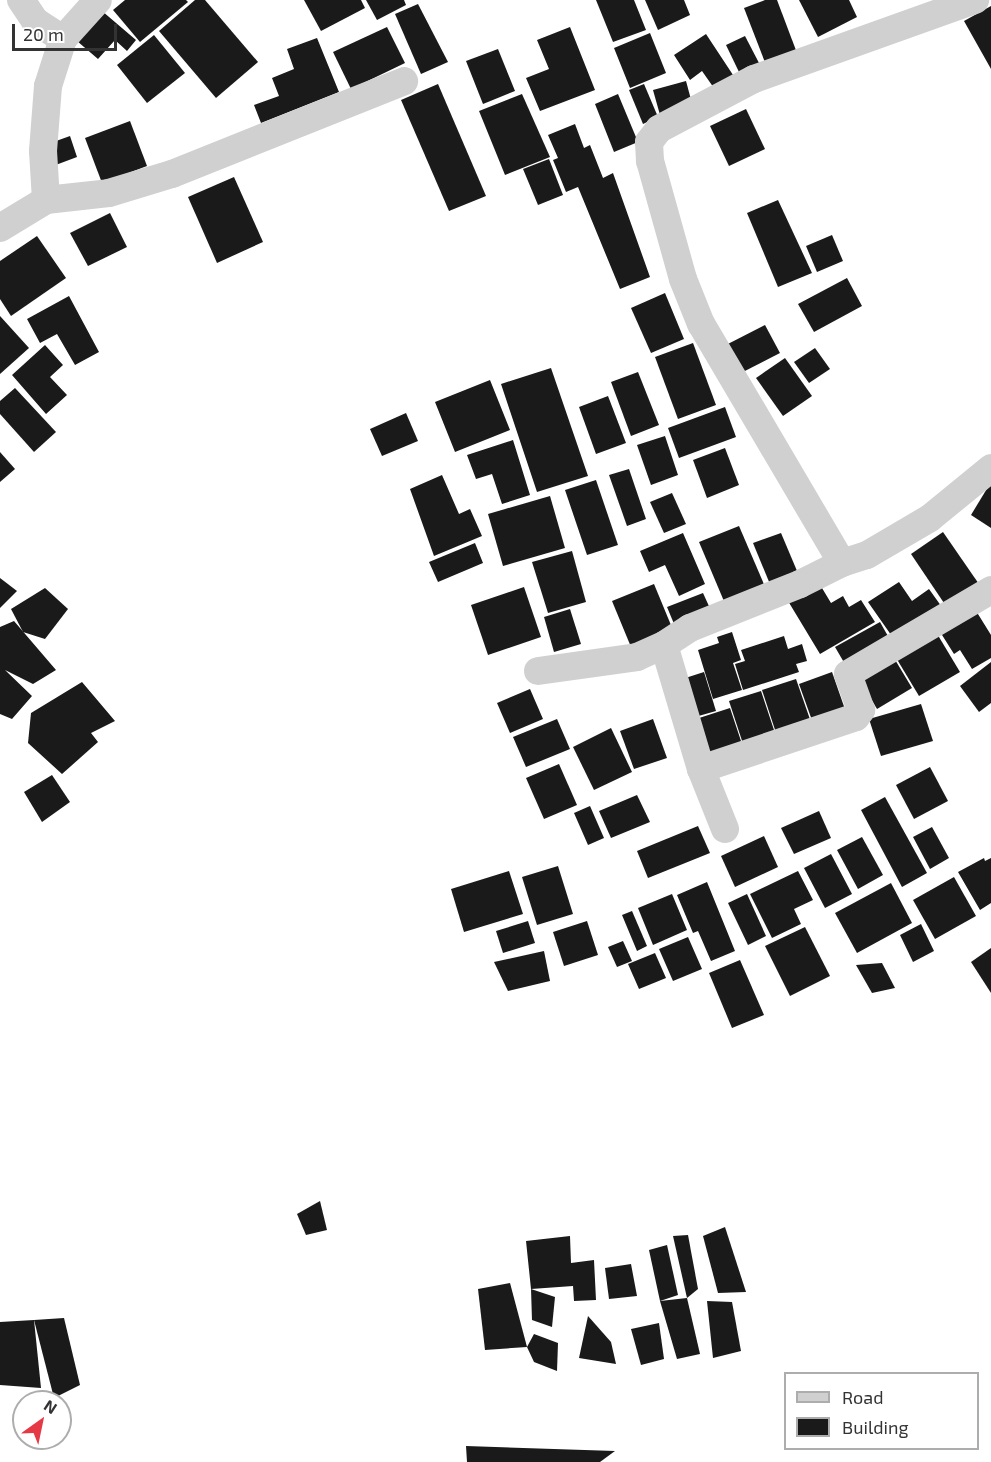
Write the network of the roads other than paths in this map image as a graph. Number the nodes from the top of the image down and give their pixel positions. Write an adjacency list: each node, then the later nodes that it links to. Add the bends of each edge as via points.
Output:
1 (21, 0): 4 (street, via 35,21)
2 (98, 0): 4 (street)
3 (975, 0): 9 (street, via 754,79 659,129 649,142 650,161 683,279 700,324)
4 (63, 39): 6 (street, via 45,109)
5 (404, 81): 6 (street, via 161,178 109,193)
6 (46, 200): 7 (street)
7 (0, 228)
8 (991, 468): 9 (street, via 930,518 875,551)
9 (842, 563): 11 (street, via 690,628)
10 (991, 590): 13 (street, via 848,674 861,710 856,717)
11 (664, 645): 12 (street, via 627,659); 13 (street)
12 (538, 670)
13 (701, 769): 14 (street)
14 (725, 829)

